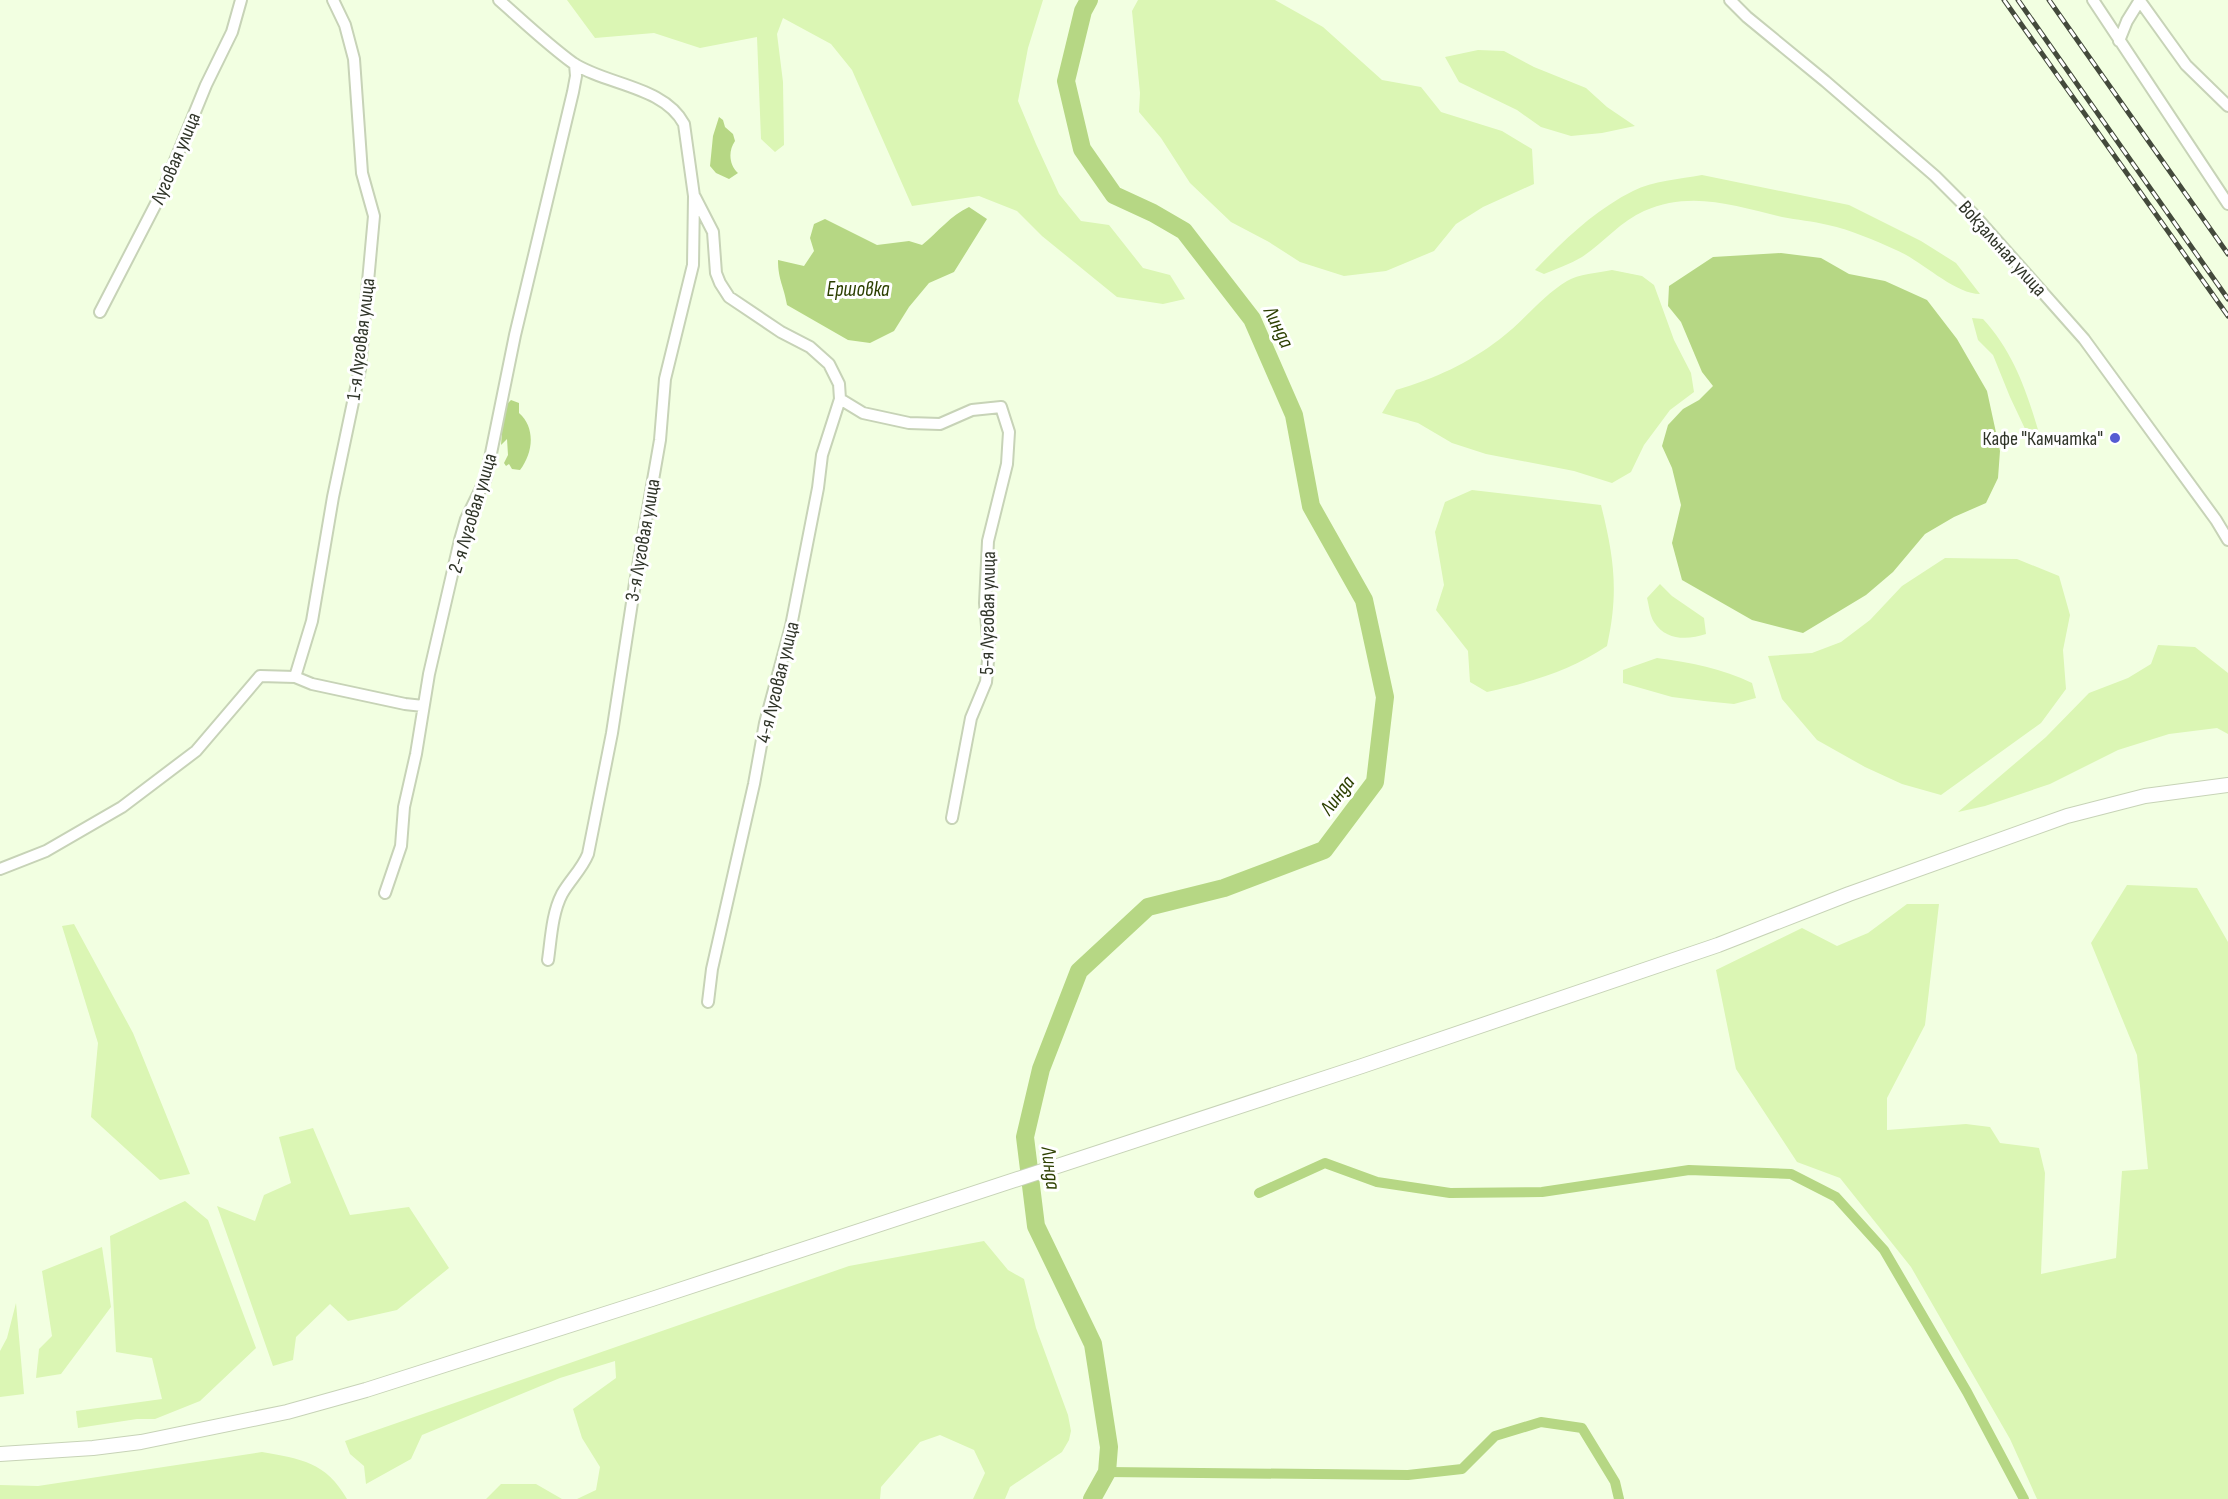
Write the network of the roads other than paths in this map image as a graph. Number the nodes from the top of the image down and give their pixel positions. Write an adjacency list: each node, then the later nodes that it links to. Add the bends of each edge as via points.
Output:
1 (241, 0): 12 (street, Луговая улица, via 232,32 163,190)
2 (333, 0): 15 (street, 1-я Луговая улица, via 354,59 362,173 374,216 360,369 312,621)
3 (499, 0): 8 (street)
4 (1730, 0): 14 (street, Вокзальная улица, via 1935,176 1975,216 2084,339)
5 (2093, 0): 7 (street)
6 (2140, 0): 7 (street); 9 (street, via 2186,65)
7 (2119, 41): 11 (street)
8 (575, 64): 10 (street, 3-я Луговая улица, via 657,98 678,114 684,124); 16 (street, 2-я Луговая улица, via 573,92 515,335 486,478 463,529)
9 (2228, 106)
10 (694, 196): 13 (street, via 713,232 716,273 729,297 810,347 829,364 839,384); 21 (street, 3-я Луговая улица, via 693,265 665,379 660,440 612,733 588,854 560,898)
11 (2228, 204)
12 (100, 312)
13 (840, 399): 18 (street, 5-я Луговая улица, via 864,413 909,423 940,424 972,410 1001,407 1010,432 1007,464 988,541 986,682 971,718); 22 (street, 4-я Луговая улица, via 822,455 791,626 765,723)
14 (2228, 540)
15 (295, 677): 16 (street, via 312,684); 19 (street, via 260,676 196,751 122,807 46,851)
16 (423, 706): 20 (street, 2-я Луговая улица, via 404,807 401,846)
17 (2228, 785): 23 (main road, via 2145,796 2067,816 1650,969 366,1390 287,1412 141,1442)
18 (952, 818)
19 (0, 869)
20 (385, 893)
21 (548, 960)
22 (708, 1002)
23 (0, 1454)

